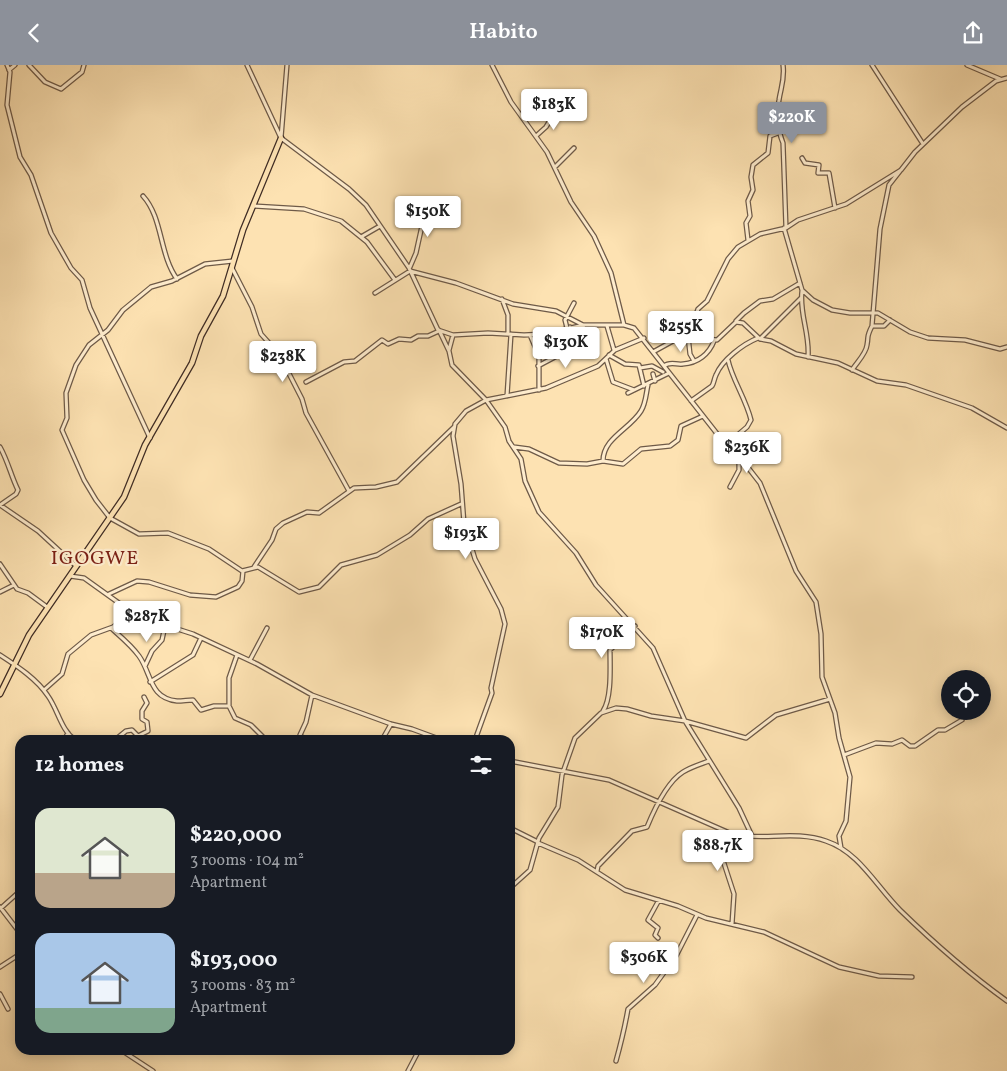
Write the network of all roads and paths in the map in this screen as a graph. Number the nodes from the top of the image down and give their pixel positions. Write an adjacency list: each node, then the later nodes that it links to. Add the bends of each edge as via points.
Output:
1 (7, 65): 11 (street)
2 (15, 65): 11 (street)
3 (29, 65): 4 (street, via 45,82 61,89 82,73)
4 (84, 65)
5 (247, 65): 17 (street)
6 (287, 65): 17 (street)
7 (492, 65): 16 (street, via 511,102)
8 (782, 65): 15 (street, via 784,79 778,103)
9 (872, 65): 18 (street)
10 (966, 65): 13 (street)
11 (9, 70): 55 (street, via 7,105 20,157 51,233 70,267 82,280)
12 (1007, 78): 13 (street)
13 (1000, 79): 18 (street, via 962,107)
14 (555, 112): 16 (street)
15 (778, 133): 28 (street, via 783,143); 30 (street, via 770,136 768,153 753,165 753,190 748,201 750,216 746,223)
16 (536, 136): 21 (street)
17 (280, 139): 25 (main road); 27 (street, via 349,189 366,205)
18 (923, 144): 22 (street)
19 (574, 148): 21 (street)
20 (802, 158): 26 (street, via 806,163 819,165 818,173 829,173)
21 (554, 167): 48 (street, via 611,273)
22 (901, 170): 26 (street, via 846,204); 43 (street, via 889,185 880,229)
23 (143, 196): 34 (street, via 154,210 168,264)
24 (427, 203): 33 (street)
25 (254, 206): 29 (street, via 305,209 341,221); 31 (main road)
26 (835, 207): 28 (street)
27 (380, 226): 29 (street); 33 (street)
28 (785, 228): 30 (street); 36 (street)
29 (361, 237): 35 (street)
30 (748, 240): 58 (street, via 731,255 707,301 698,309 694,322)
31 (234, 261): 32 (main road); 34 (street, via 205,265)
32 (232, 268): 96 (main road, via 223,296 201,336 192,363); 103 (street, via 252,307 261,334 279,354 306,413)
33 (410, 269): 35 (street); 40 (street); 53 (street)
34 (177, 279): 55 (street, via 146,291 123,310)
35 (395, 280): 38 (street)
36 (800, 283): 37 (street); 47 (street, via 773,299 760,301)
37 (802, 290): 39 (street); 42 (street, via 832,310)
38 (375, 293)
39 (801, 298): 61 (street); 71 (street)
40 (502, 299): 44 (street); 54 (street)
41 (574, 303): 44 (street)
42 (866, 312): 43 (street); 45 (street)
43 (873, 312): 45 (street); 46 (street)
44 (567, 316): 49 (street); 50 (street)
45 (873, 319): 52 (street)
46 (890, 320): 52 (street, via 884,326); 64 (street, via 928,338 965,339 1000,349)
47 (736, 322): 61 (street, via 747,325); 62 (street)
48 (624, 325): 51 (street); 60 (street, via 634,328)
49 (567, 326): 50 (street); 57 (street); 69 (street, via 568,341 556,350)
50 (582, 326): 51 (street); 63 (street)
51 (607, 326): 65 (street)
52 (872, 326): 78 (street, via 866,335 867,346)
53 (439, 331): 56 (street); 66 (street); 84 (street, via 388,344 382,340 354,361 344,362)
54 (510, 334): 56 (street); 57 (street); 90 (street)
55 (102, 335): 96 (street); 106 (street, via 89,345 72,372 66,397 67,419 62,429 86,484)
56 (453, 335): 66 (street)
57 (530, 335): 69 (street)
58 (682, 336): 59 (street); 68 (street)
59 (688, 336): 62 (street); 74 (street)
60 (644, 338): 65 (street); 68 (street)
61 (759, 338): 71 (street); 73 (street, via 747,343)
62 (714, 341): 74 (street, via 705,356)
63 (591, 342): 67 (street); 75 (street)
64 (1007, 347)
65 (614, 350): 70 (street)
66 (449, 351): 91 (street, via 452,365)
67 (594, 352)
68 (653, 353): 76 (street)
69 (538, 355): 75 (street)
70 (609, 355): 72 (street); 77 (street, via 625,364 638,364)
71 (808, 357): 78 (street, via 838,363)
72 (606, 359): 87 (street, via 591,369); 88 (street, via 613,382)
73 (728, 360): 92 (street, via 716,374 713,385); 97 (street, via 751,420)
74 (694, 361): 76 (street)
75 (538, 366): 87 (street)
76 (664, 366): 79 (street); 80 (street)
77 (640, 368): 79 (street, via 652,366); 86 (street)
78 (852, 370): 95 (street, via 877,381 906,385 972,409)
79 (663, 372): 82 (street)
80 (669, 373): 82 (street); 92 (street)
81 (653, 374): 83 (street)
82 (662, 377): 83 (street)
83 (655, 381): 85 (street)
84 (306, 382)
85 (648, 385): 86 (street); 101 (street, via 648,395 641,411 604,449)
86 (644, 386): 88 (street)
87 (538, 390): 90 (street)
88 (634, 390): 89 (street)
89 (628, 393)
90 (507, 396): 91 (street)
91 (486, 400): 94 (street, via 466,411); 99 (street, via 505,427)
92 (691, 401): 93 (street)
93 (703, 415): 97 (street); 101 (street, via 681,425 678,440 672,445 641,449 624,464)
94 (454, 427): 103 (street, via 397,482 356,487); 104 (street)
95 (1007, 428)
96 (150, 438): 106 (main road, via 128,490)
97 (727, 444): 100 (street)
98 (0, 447): 105 (street, via 18,490)
99 (513, 447): 101 (street, via 530,449 559,463); 118 (street, via 521,459 529,493 539,512 576,553 596,585)
100 (739, 456): 102 (street, via 739,470); 136 (street, via 762,485 796,571 816,602 822,677)
101 (603, 461)
102 (730, 487)
103 (350, 491): 109 (street, via 317,513 307,512 283,523 276,529)
104 (461, 504): 109 (street, via 428,519 384,551 341,565 317,587 297,592); 150 (street, via 475,559 501,609 505,624 492,693)
105 (0, 505): 108 (street, via 38,531)
106 (110, 517): 108 (main road); 110 (street, via 139,534 168,533 197,544)
107 (0, 564): 112 (street)
108 (76, 566): 111 (main road)
109 (254, 567): 110 (street)
110 (243, 571): 114 (street, via 242,581 236,589 216,597 190,595 137,581)
111 (70, 576): 114 (street, via 84,578); 115 (main road)
112 (14, 585): 113 (street); 115 (street)
113 (0, 591)
114 (108, 594): 116 (street)
115 (47, 607): 124 (main road)
116 (130, 613): 117 (street); 119 (street)
117 (165, 626): 121 (street, via 188,631); 128 (street, via 162,640 152,651)
118 (635, 626): 138 (street, via 610,650 607,700); 139 (street, via 656,654)
119 (111, 628): 128 (street, via 128,642); 132 (street, via 91,635 68,654 62,674)
120 (267, 628): 125 (street)
121 (201, 638): 122 (street); 130 (street, via 193,655)
122 (237, 655): 125 (street); 137 (street, via 229,678)
123 (2, 656): 126 (street); 127 (street)
124 (17, 656): 127 (main road); 129 (street)
125 (250, 660): 134 (street)
126 (0, 661)
127 (14, 665): 129 (street); 131 (main road)
128 (145, 667): 130 (street)
129 (22, 670): 132 (street)
130 (150, 682): 137 (street, via 161,696 176,701 193,700 200,710 214,706)
131 (2, 687): 133 (main road)
132 (44, 690): 142 (street)
133 (0, 695)
134 (312, 695): 141 (street); 143 (street)
135 (144, 697): 146 (street, via 147,703 142,719 147,722 148,731)
136 (830, 699): 139 (street, via 776,715 746,738); 151 (street)
137 (229, 707): 147 (street, via 235,718 251,725)
138 (601, 713): 139 (street, via 621,708); 154 (street, via 576,735)
139 (685, 721): 152 (street)
140 (962, 721): 151 (street, via 938,730 915,746 902,740 892,744 876,743)
141 (391, 724): 148 (street); 149 (street)
142 (68, 733)
143 (300, 734)
144 (121, 735): 145 (street, via 128,730)
145 (136, 735)
146 (139, 735)
147 (261, 735)
148 (385, 735)
149 (429, 735)
150 (477, 735)
151 (844, 755): 160 (street, via 850,784 846,821 840,836)
152 (709, 761): 155 (street, via 679,775); 158 (street, via 740,808)
153 (515, 762): 154 (street)
154 (566, 770): 155 (street, via 609,780); 159 (street, via 562,775 558,807)
155 (660, 803): 157 (street); 161 (street, via 646,829 632,831 598,866)
156 (515, 830): 159 (street)
157 (731, 834): 158 (street); 167 (street, via 719,848 734,894)
158 (752, 837): 160 (street, via 811,837)
159 (538, 842): 161 (street); 162 (street, via 527,874)
160 (842, 848): 174 (street, via 955,962)
161 (597, 871): 164 (street, via 625,890)
162 (515, 884)
163 (15, 895): 165 (street)
164 (660, 900): 166 (street); 169 (street, via 648,920 658,928 655,935)
165 (0, 907): 168 (street)
166 (697, 915): 167 (street); 178 (street, via 676,956 655,985 628,1009)
167 (732, 924): 172 (street, via 764,932 839,967 879,976)
168 (15, 926)
169 (658, 938)
170 (15, 956): 171 (street)
171 (0, 967)
172 (912, 977)
173 (0, 993): 175 (street)
174 (1007, 1001)
175 (8, 1009)
176 (129, 1055): 179 (street)
177 (416, 1055): 180 (street)
178 (616, 1061)
179 (153, 1071)
180 (408, 1071)

